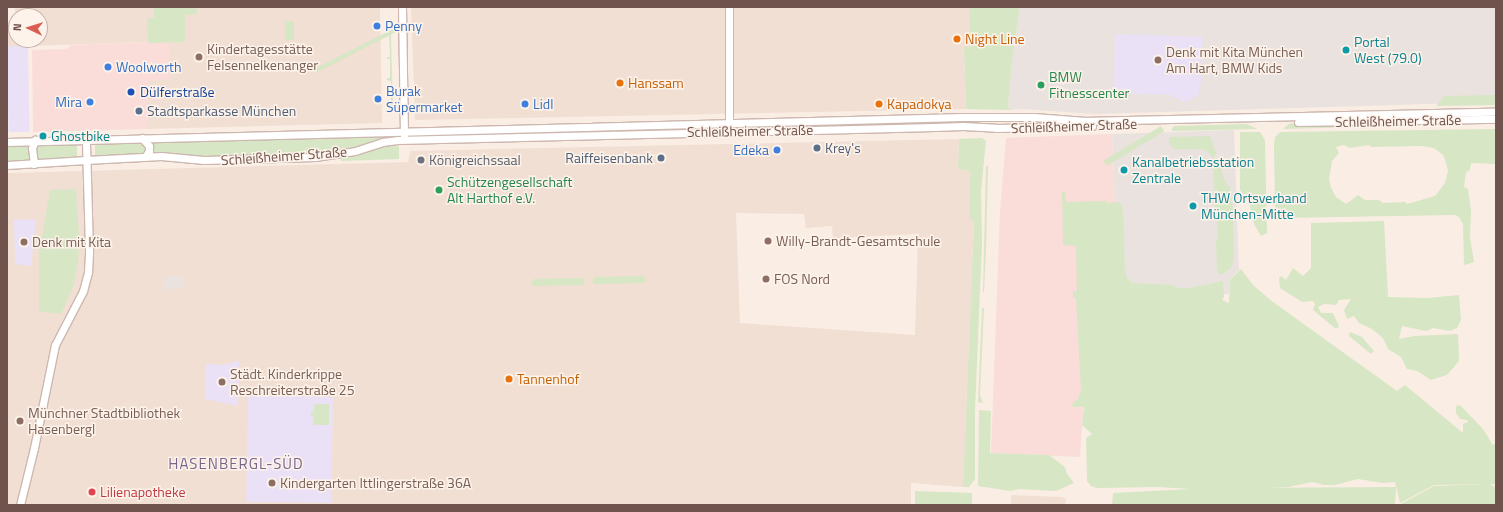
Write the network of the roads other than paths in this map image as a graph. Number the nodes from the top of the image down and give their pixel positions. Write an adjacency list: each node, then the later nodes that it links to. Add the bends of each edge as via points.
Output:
1 (402, 7): 6 (main road)
2 (728, 7): 5 (main road)
3 (1496, 112): 5 (main road, Schleißheimer Straße, via 1199,120 1073,121 1020,116)
4 (1496, 119): 8 (main road, Schleißheimer Straße, via 996,128 963,126)
5 (729, 123): 7 (main road, Schleißheimer Straße); 8 (main road)
6 (403, 131): 7 (main road, Schleißheimer Straße); 9 (main road, Schleißheimer Straße); 13 (main road)
7 (444, 131): 10 (main road, via 441,135)
8 (729, 132): 10 (main road, Schleißheimer Straße)
9 (142, 138): 12 (main road, Schleißheimer Straße); 15 (main road, via 149,146)
10 (444, 139): 13 (main road, Schleißheimer Straße)
11 (35, 140): 12 (main road, Schleißheimer Straße); 14 (main road, Schleißheimer Straße); 17 (main road, via 32,148)
12 (86, 140): 16 (main road)
13 (404, 140): 15 (main road, Schleißheimer Straße, via 382,142 340,154 315,157 204,160)
14 (7, 142)
15 (145, 156): 16 (main road, Schleißheimer Straße)
16 (86, 160): 17 (main road, Schleißheimer Straße); 19 (main road, via 88,272 80,298 55,345)
17 (34, 164): 18 (main road, Schleißheimer Straße)
18 (7, 165)
19 (20, 505)

